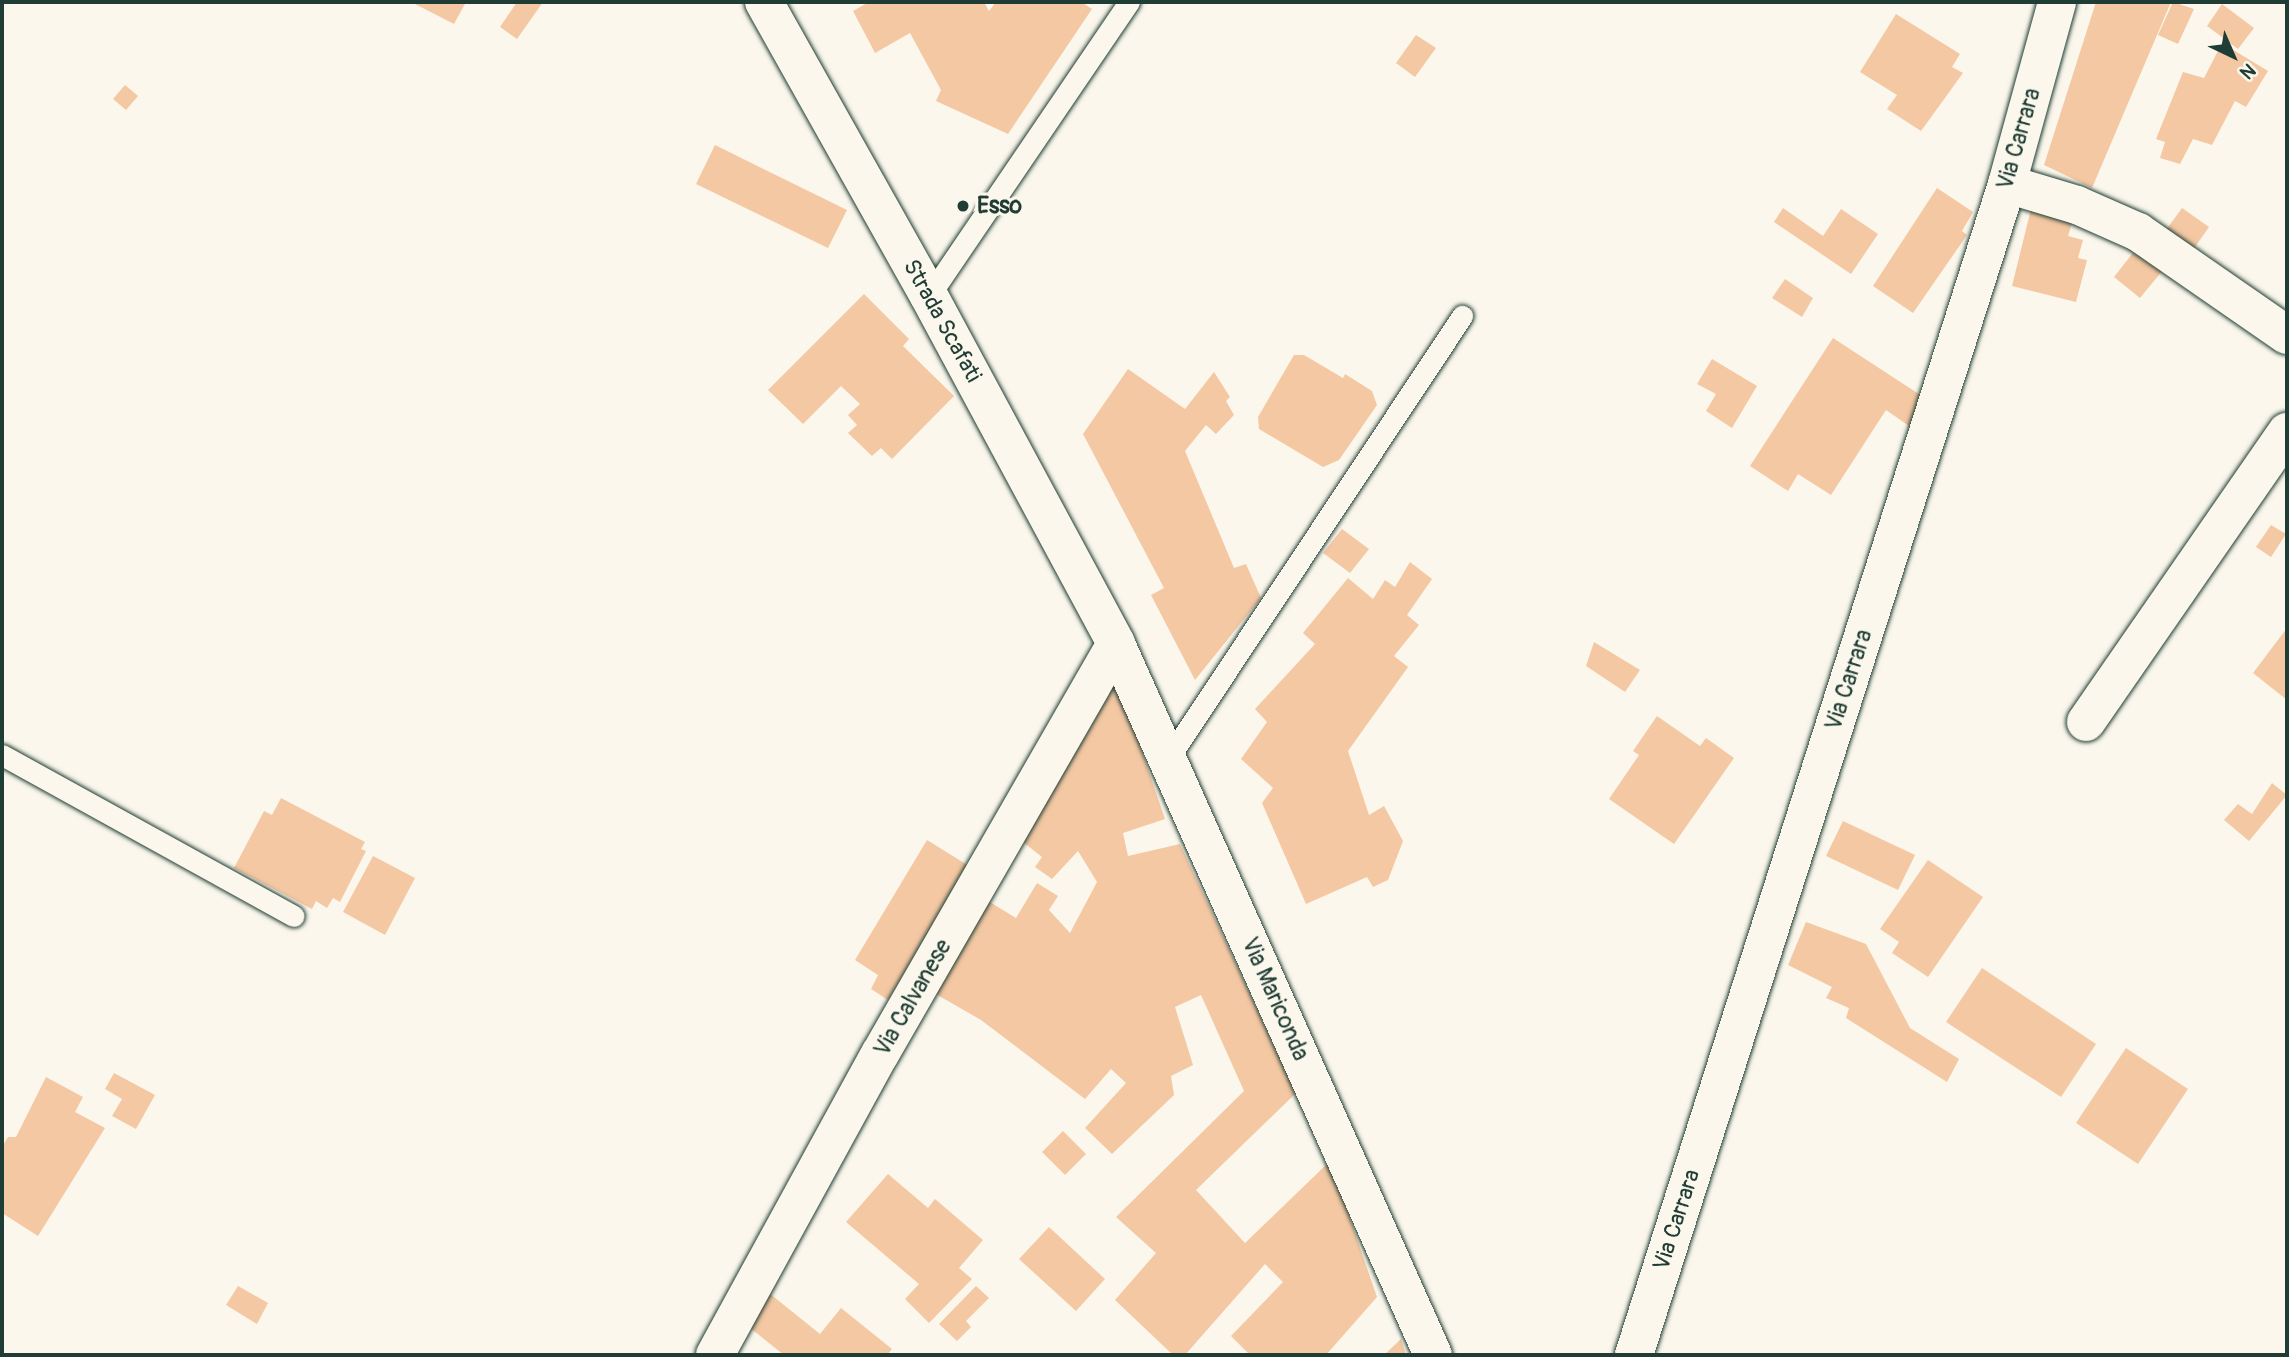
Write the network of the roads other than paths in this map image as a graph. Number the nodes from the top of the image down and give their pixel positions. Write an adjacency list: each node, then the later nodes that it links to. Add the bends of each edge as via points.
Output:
1 (764, 2): 5 (street, Strada Scafati)
2 (1129, 2): 5 (lane)
3 (2057, 2): 4 (street, Via Carrara)
4 (2007, 184): 7 (street, via 2077,205 2138,232); 16 (street, Via Carrara)
5 (929, 296): 9 (street, Strada Scafati)
6 (1461, 316): 12 (lane)
7 (2287, 335)
8 (2287, 432): 10 (street)
9 (1116, 644): 12 (street, Via Mariconda); 14 (street, Via Calvanese, via 880,1054)
10 (2086, 722)
11 (2, 755): 13 (lane)
12 (1168, 760): 15 (street, Via Mariconda)
13 (293, 916)
14 (715, 1355)
15 (1433, 1355)
16 (1634, 1355)

